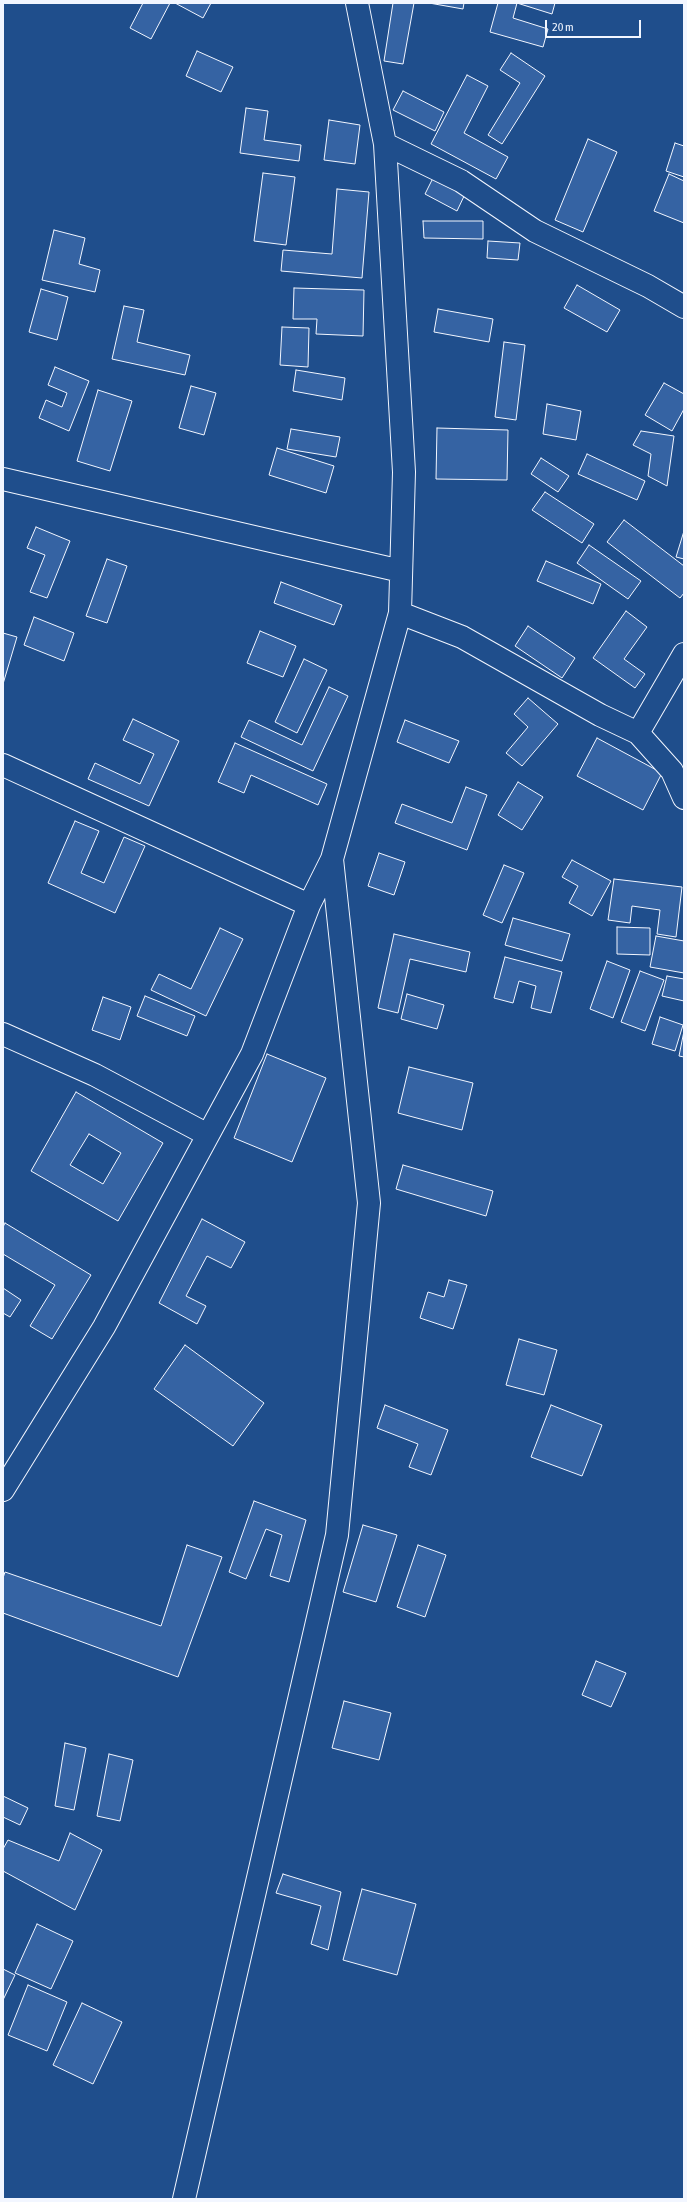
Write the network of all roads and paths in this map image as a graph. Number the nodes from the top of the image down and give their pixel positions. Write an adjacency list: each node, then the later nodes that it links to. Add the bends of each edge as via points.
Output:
1 (357, 3): 2 (street)
2 (385, 144): 3 (street, via 461,181 535,231 648,286); 5 (street, via 404,472)
3 (684, 307)
4 (4, 482): 5 (street)
5 (401, 571): 6 (street)
6 (400, 613): 8 (street, via 462,637 600,715); 11 (street)
7 (684, 654): 8 (street)
8 (638, 733): 10 (street, via 672,771)
9 (3, 764): 12 (street)
10 (684, 798)
11 (332, 859): 12 (street); 16 (street, via 369,1203 338,1535)
12 (309, 905): 14 (street, via 252,1054)
13 (3, 1034): 14 (street, via 96,1075)
14 (208, 1135): 15 (street, via 104,1327)
15 (3, 1490)
16 (184, 2199)

